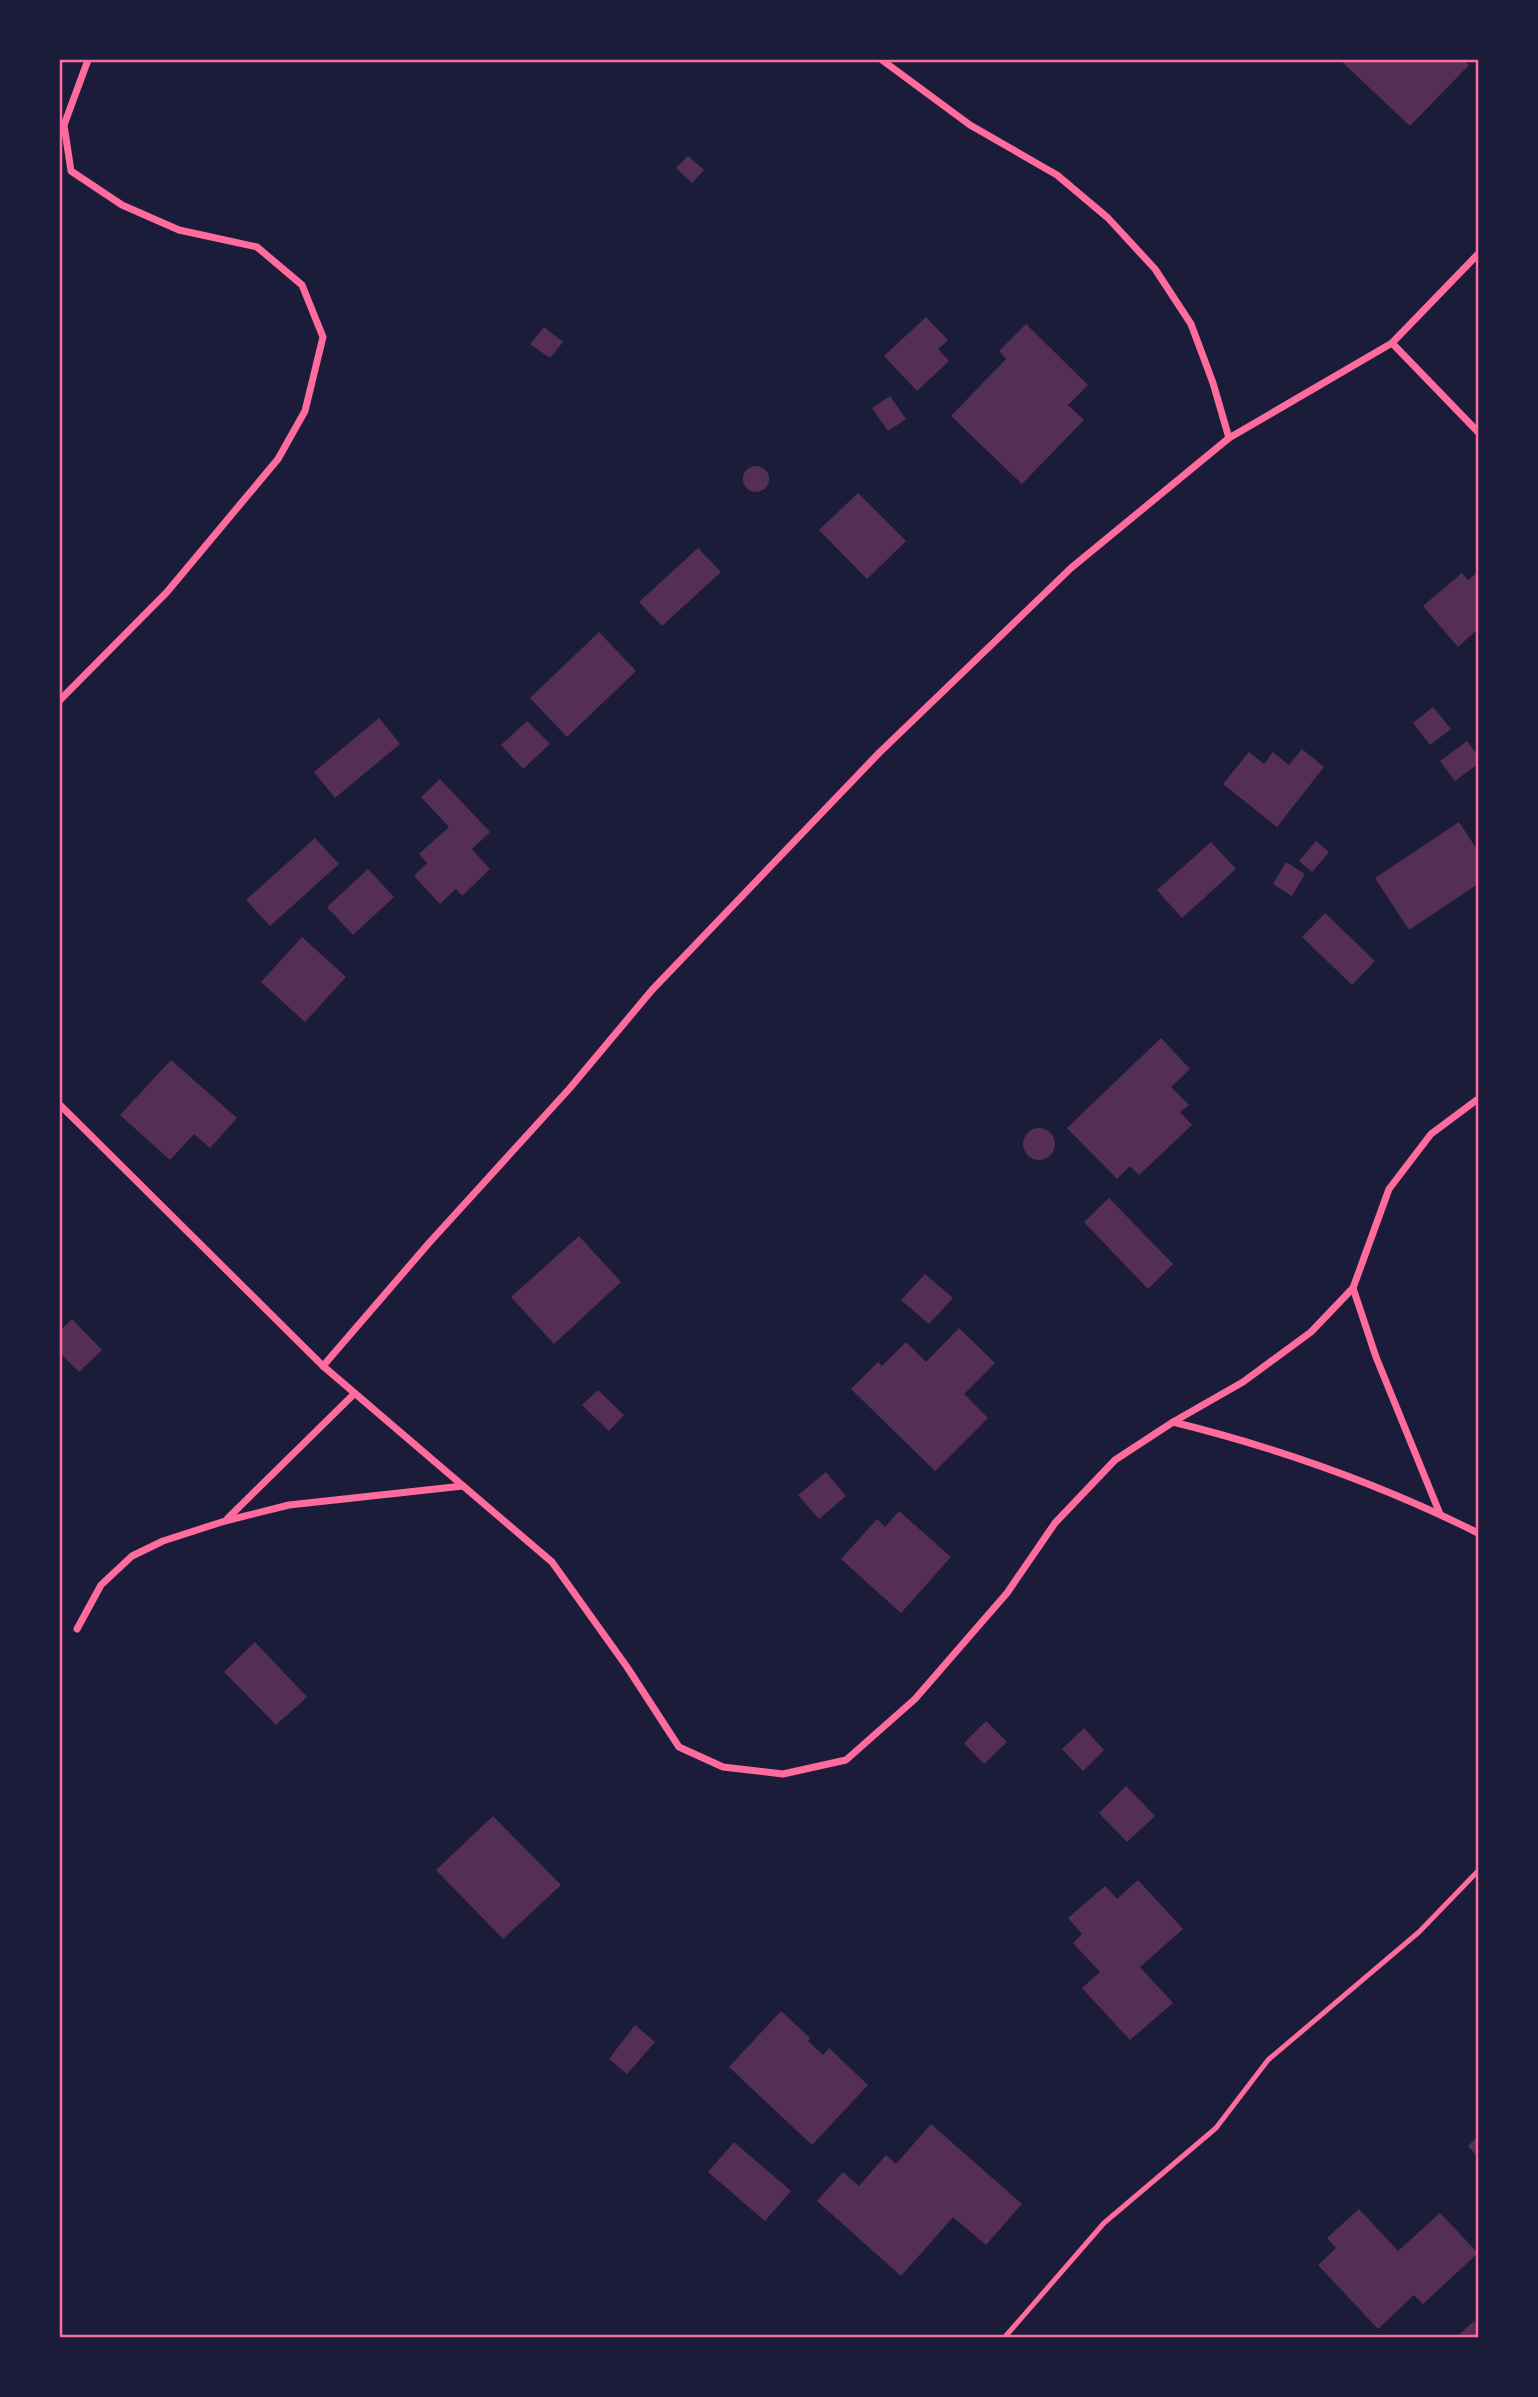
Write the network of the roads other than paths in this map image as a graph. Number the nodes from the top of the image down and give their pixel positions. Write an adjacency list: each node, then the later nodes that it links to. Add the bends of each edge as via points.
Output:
1 (88, 60): 7 (street, via 64,125 71,172 122,205 179,230 257,247 302,285 323,337 304,411 278,459 167,592)
2 (882, 60): 6 (street, via 970,125 1057,175 1108,218 1155,269 1191,324)
3 (1479, 254): 4 (street)
4 (1392, 343): 5 (street); 6 (street)
5 (1479, 432)
6 (1229, 438): 11 (street, via 1071,568 879,753 652,990)
7 (60, 700)
8 (1479, 1099): 10 (street, via 1431,1134 1389,1189)
9 (60, 1105): 11 (street)
10 (1353, 1288): 13 (street, via 1311,1332 1243,1382); 15 (street)
11 (323, 1366): 12 (street)
12 (354, 1394): 14 (street); 16 (street)
13 (1173, 1422): 14 (street, via 1115,1460 1064,1514 1007,1593 915,1699 846,1760 783,1774 723,1767 679,1747 552,1562); 15 (street, via 1231,1437)
14 (463, 1486): 16 (street, via 289,1505)
15 (1440, 1514): 17 (street)
16 (225, 1521): 18 (street, via 132,1556 101,1585)
17 (1479, 1533)
18 (77, 1629)
19 (1479, 1871): 20 (lane, via 1419,1932 1268,2060 1216,2128 1104,2223)
20 (1004, 2337)

